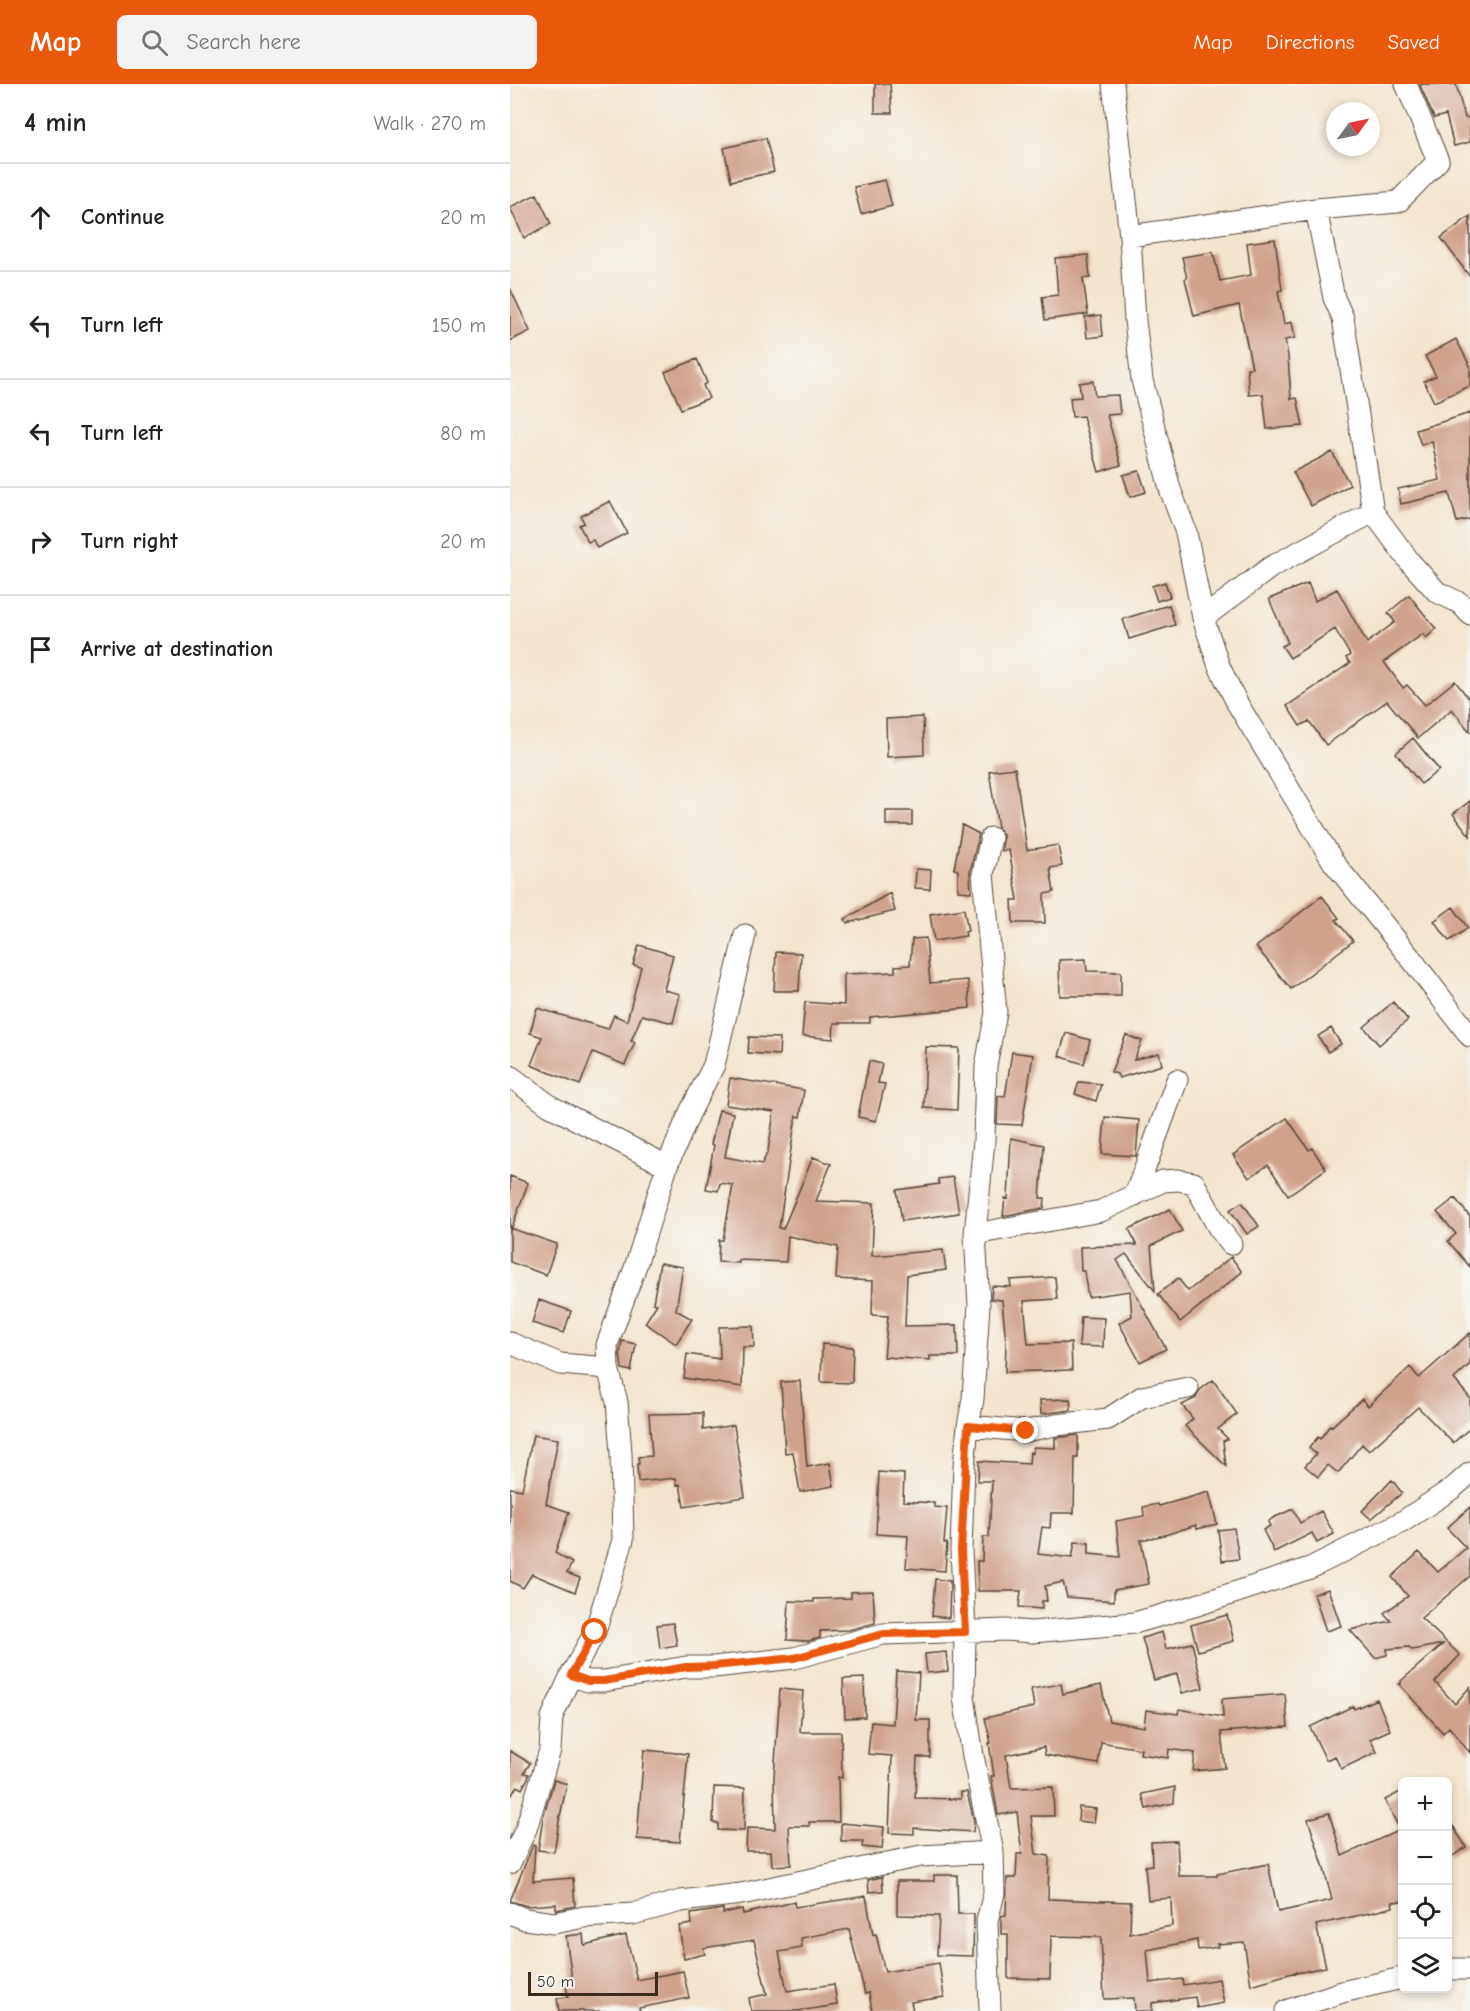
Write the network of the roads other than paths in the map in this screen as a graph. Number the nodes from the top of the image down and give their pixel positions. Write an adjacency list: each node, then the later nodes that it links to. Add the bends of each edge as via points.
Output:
1 (1113, 84): 4 (street)
2 (1406, 84): 3 (street, via 1438,161 1398,202)
3 (1316, 209): 4 (street); 5 (street, via 1334,298 1343,318)
4 (1130, 236): 7 (street, via 1142,380 1170,489 1186,532)
5 (1373, 512): 6 (street, via 1437,591); 7 (street, via 1271,567)
6 (1467, 602)
7 (1203, 618): 10 (street, via 1237,703 1335,863)
8 (991, 838): 15 (street, via 983,874 996,1012 986,1066)
9 (745, 935): 13 (street, via 714,1065)
10 (1470, 1036)
11 (510, 1076): 13 (street, via 550,1106)
12 (1177, 1080): 14 (street)
13 (667, 1166): 18 (street, via 607,1346)
14 (1135, 1195): 15 (street, via 1101,1211); 16 (street, via 1163,1181 1194,1184)
15 (975, 1234): 20 (street, via 979,1305)
16 (1231, 1244)
17 (510, 1343): 18 (street, via 560,1364)
18 (608, 1368): 23 (street, via 617,1402 623,1540 595,1632)
19 (1188, 1388): 20 (street, via 1142,1397 1108,1419 1026,1431)
20 (968, 1426): 22 (street, via 961,1550)
21 (1470, 1473): 22 (street, via 1402,1522 1310,1568 1194,1606 1134,1623 1032,1632)
22 (965, 1632): 23 (street, via 883,1634 794,1658 686,1667 604,1681); 24 (street, via 964,1697)
23 (571, 1675): 25 (street, via 552,1717 550,1750 526,1829)
24 (993, 1852): 26 (street, via 921,1856 741,1894 681,1901 633,1914 554,1923); 30 (street, via 994,1893 987,1921)
25 (510, 1863)
26 (510, 1913)
27 (1452, 1969): 28 (street)
28 (1470, 1969)
29 (1398, 1979): 31 (street)
30 (990, 2011)
31 (1286, 2011)

